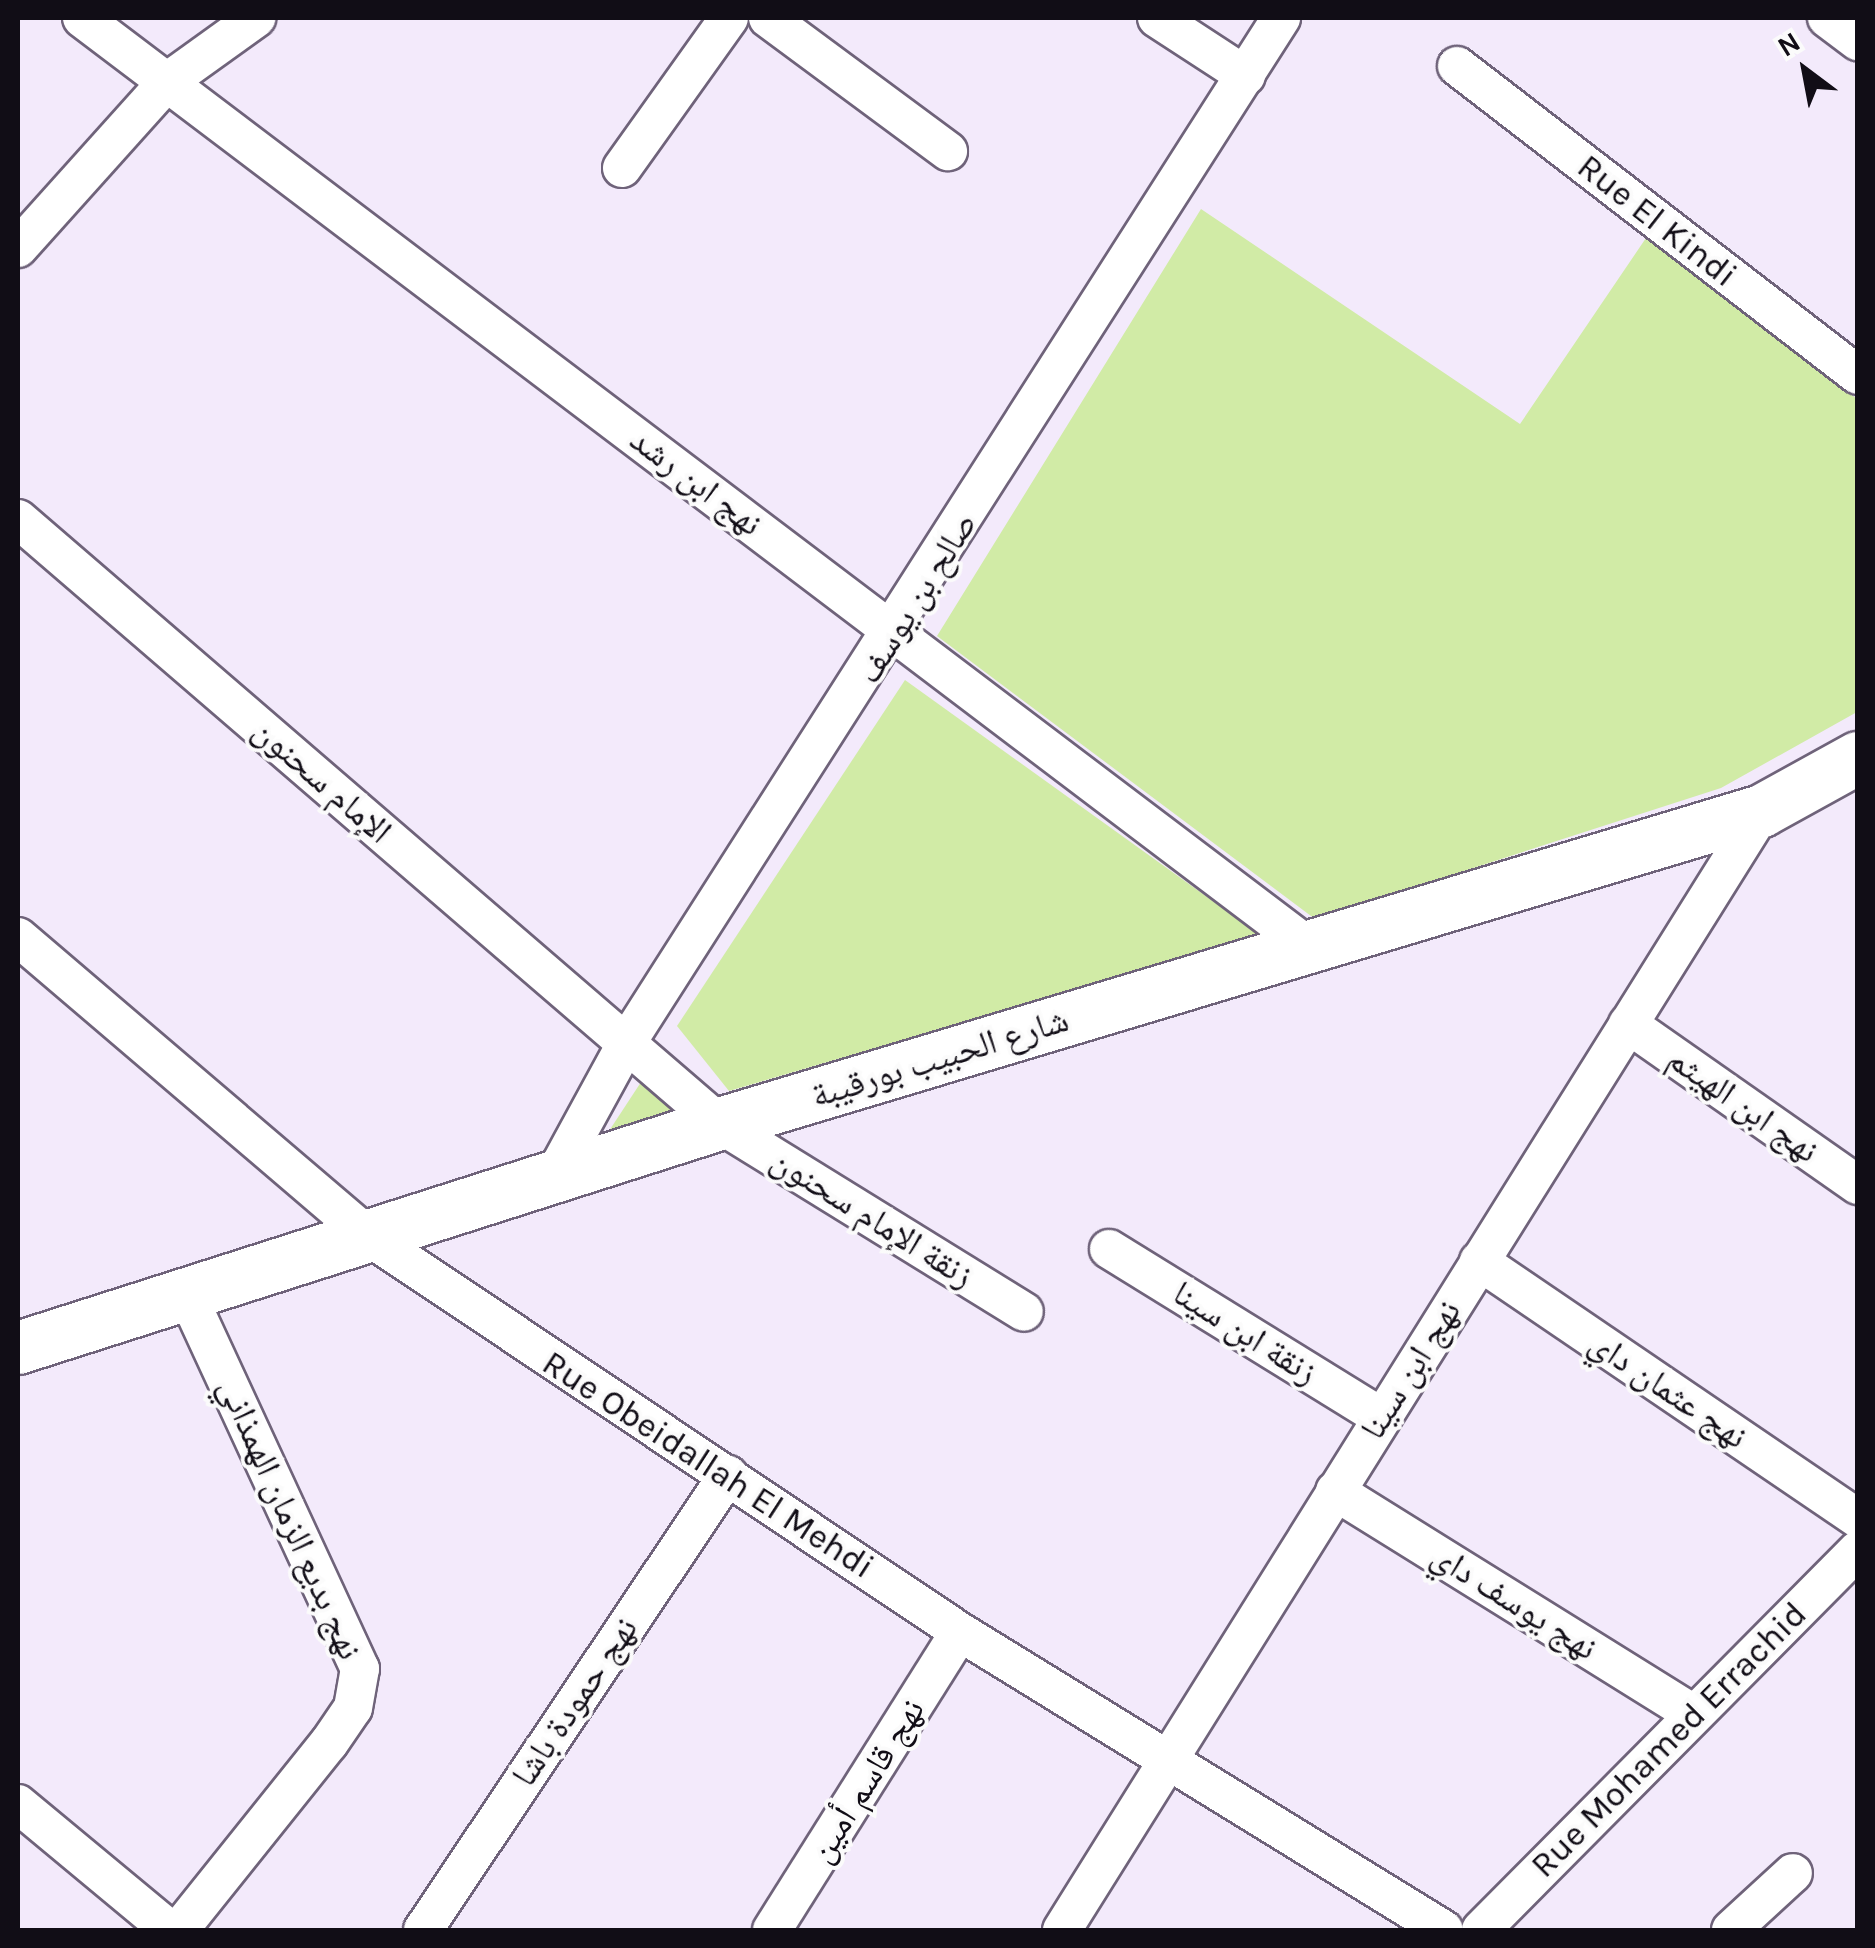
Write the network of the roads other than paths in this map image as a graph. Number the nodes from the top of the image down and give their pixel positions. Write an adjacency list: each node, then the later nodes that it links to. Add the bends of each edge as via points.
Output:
1 (82, 18): 11 (street, نهج ابن رشد)
2 (256, 18): 11 (street)
3 (729, 18): 13 (street)
4 (768, 18): 12 (street)
5 (1157, 18): 10 (street)
6 (1281, 18): 10 (street, صالح بن يوسف)
7 (1827, 18): 8 (street)
8 (1858, 41)
9 (1457, 66): 15 (street, Rue El Kindi)
10 (1246, 76): 17 (street, صالح بن يوسف)
11 (167, 82): 14 (street); 17 (street, نهج ابن رشد)
12 (948, 151)
13 (622, 168)
14 (18, 248)
15 (1858, 375)
16 (18, 519): 23 (street, الإمام سحنون)
17 (896, 633): 21 (street, نهج ابن رشد); 23 (street, صالح بن يوسف)
18 (1858, 758): 19 (street, شارع الحبيب بورقيبة)
19 (1762, 811): 21 (street, شارع الحبيب بورقيبة); 22 (street, نهج ابن سينا)
20 (18, 937): 27 (street, Rue Obeidallah El Mehdi)
21 (1310, 947): 24 (street, شارع الحبيب بورقيبة)
22 (1628, 1024): 26 (street, نهج ابن الهيثم); 29 (street, نهج ابن سينا)
23 (627, 1042): 24 (street, الإمام سحنون); 25 (street, صالح بن يوسف)
24 (720, 1124): 25 (street, شارع الحبيب بورقيبة); 31 (street, زنقة الإمام سحنون)
25 (553, 1178): 27 (street, شارع الحبيب بورقيبة)
26 (1858, 1185)
27 (368, 1236): 30 (street, شارع الحبيب بورقيبة); 34 (street, Rue Obeidallah El Mehdi)
28 (1108, 1249): 33 (street, زنقة ابن سينا)
29 (1479, 1261): 33 (street, نهج ابن سينا); 36 (street, نهج عثمان داي)
30 (187, 1294): 32 (street, شارع الحبيب بورقيبة); 44 (street, نهج بديع الزمان الهمذاني, via 360,1669 337,1732)
31 (1024, 1312)
32 (18, 1348)
33 (1381, 1417): 35 (street, نهج ابن سينا)
34 (728, 1476): 38 (street, Rue Obeidallah El Mehdi); 45 (street, نهج حمودة باشا)
35 (1335, 1491): 39 (street, نهج يوسف داي); 40 (street, نهج ابن سينا)
36 (1858, 1519)
37 (1858, 1550): 39 (street, Rue Mohamed Errachid)
38 (960, 1632): 40 (street, Rue Obeidallah El Mehdi); 46 (street, نهج قاسم أمين)
39 (1692, 1714): 49 (street, Rue Mohamed Errachid)
40 (1168, 1760): 47 (street, نهج ابن سينا); 48 (street, Rue Obeidallah El Mehdi)
41 (18, 1804): 43 (street)
42 (1792, 1873): 50 (street)
43 (170, 1930)
44 (178, 1930)
45 (423, 1930)
46 (772, 1930)
47 (1062, 1930)
48 (1444, 1930)
49 (1481, 1930)
50 (1732, 1930)

